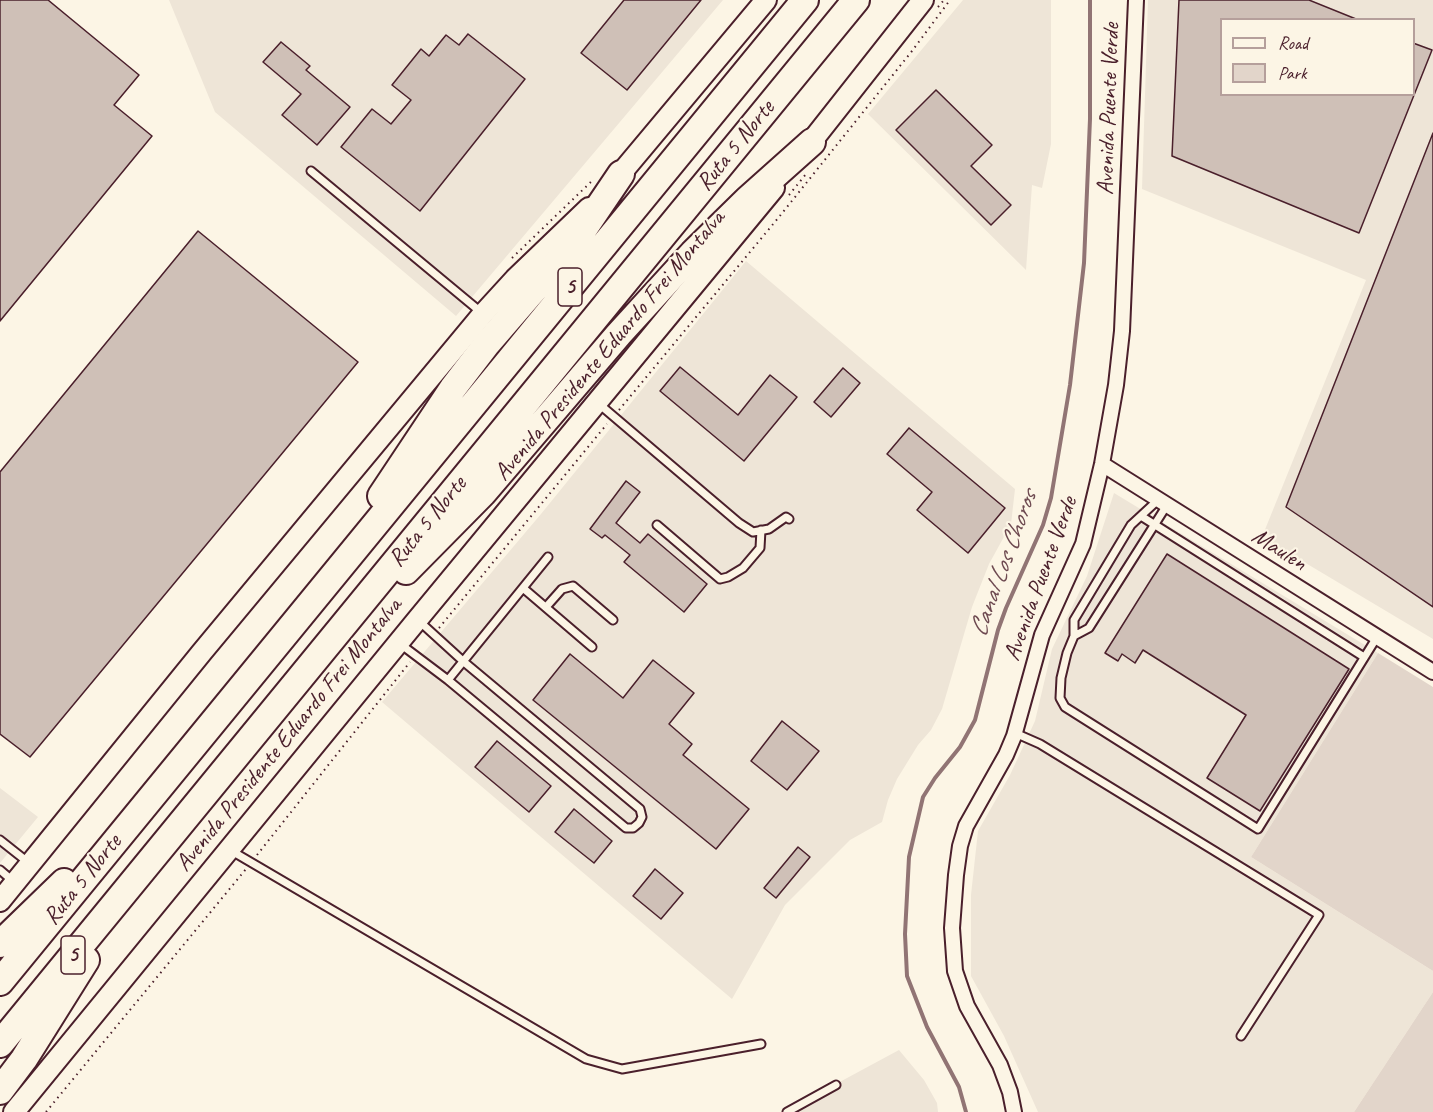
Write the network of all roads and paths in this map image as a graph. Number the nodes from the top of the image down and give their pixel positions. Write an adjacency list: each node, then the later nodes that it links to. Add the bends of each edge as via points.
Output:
1 (766, 0): 9 (main road)
2 (805, 0): 21 (highway, Ruta 5 Norte / 5)
3 (856, 0): 29 (highway, Ruta 5 Norte / 5)
4 (923, 0): 7 (main road, Avenida Presidente Eduardo Frei Montalva)
5 (949, 0): 12 (path, via 779,217)
6 (1136, 0): 13 (street, Avenida Puente Verde, via 1122,331)
7 (813, 142): 11 (main road, Avenida Presidente Eduardo Frei Montalva); 29 (highway, via 693,253 483,493)
8 (310, 171): 10 (lane)
9 (621, 174): 10 (main road); 21 (highway, via 569,249 453,388)
10 (483, 314): 42 (main road)
11 (597, 402): 12 (lane); 24 (main road, Avenida Presidente Eduardo Frei Montalva)
12 (614, 416): 19 (lane, via 739,522 753,532); 26 (path)
13 (1102, 464): 14 (street, Maulen); 37 (street, Avenida Puente Verde, via 1085,536 1042,635)
14 (1162, 503): 15 (lane); 18 (lane); 28 (street, Maulen)
15 (1141, 516): 18 (lane); 27 (lane, via 1131,525 1074,620)
16 (789, 519): 19 (lane)
17 (657, 525): 19 (lane, via 720,579 743,568 760,548)
18 (1154, 526): 27 (lane, via 1089,628); 33 (lane)
19 (761, 530)
20 (548, 557): 22 (lane)
21 (335, 573): 38 (highway, Ruta 5 Norte / 5)
22 (523, 588): 23 (lane); 34 (lane)
23 (546, 607): 25 (lane, via 562,590 573,586); 31 (lane)
24 (417, 620): 26 (lane); 30 (main road, Avenida Presidente Eduardo Frei Montalva)
25 (613, 620)
26 (433, 634): 34 (lane)
27 (1074, 636): 33 (lane, via 1059,690 1065,706 1258,829)
28 (1377, 637): 33 (lane); 35 (street, Maulen)
29 (333, 638): 43 (highway, Ruta 5 Norte / 5)
30 (398, 643): 32 (lane); 40 (main road, Avenida Presidente Eduardo Frei Montalva)
31 (592, 647)
32 (416, 656): 36 (lane); 41 (path)
33 (1364, 657)
34 (464, 662): 36 (lane); 36 (lane, via 640,809 639,823 626,828)
35 (1433, 672)
36 (448, 680)
37 (1015, 733): 48 (lane, via 1040,744 1319,915); 56 (street, Avenida Puente Verde, via 963,836 952,928 955,971 962,995 1000,1065)
38 (126, 827): 46 (highway); 47 (highway, Ruta 5 Norte / 5)
39 (0, 840): 42 (lane)
40 (228, 849): 41 (lane); 53 (main road, Avenida Presidente Eduardo Frei Montalva)
41 (251, 862): 50 (lane, via 586,1059 622,1069); 54 (path)
42 (30, 864): 44 (main road)
43 (146, 866): 49 (highway, Ruta 5 Norte / 5); 52 (highway)
44 (8, 876): 45 (main road)
45 (0, 901)
46 (0, 944)
47 (0, 982)
48 (1241, 1036)
49 (0, 1044)
50 (761, 1044)
51 (836, 1085): 55 (lane)
52 (0, 1091)
53 (14, 1112)
54 (46, 1112)
55 (787, 1112)
56 (1014, 1112)

